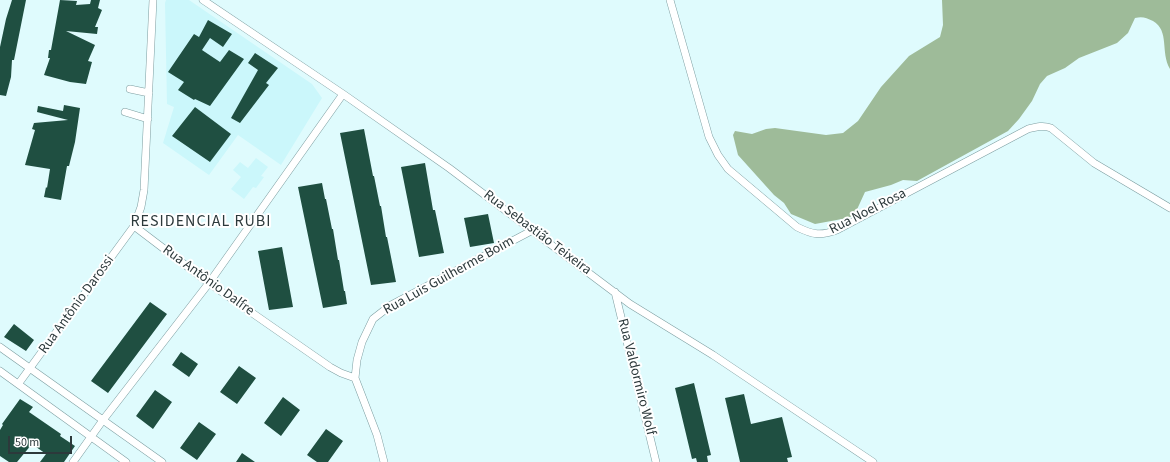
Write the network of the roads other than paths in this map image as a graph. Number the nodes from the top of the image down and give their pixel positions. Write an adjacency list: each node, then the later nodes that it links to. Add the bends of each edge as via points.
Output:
1 (152, 0): 5 (street)
2 (203, 0): 6 (street, Rua Sebastião Teixeira)
3 (670, 0): 9 (street, Rua Noel Rosa, via 709,137 718,155 728,169 797,227 809,233 824,234 836,230 1028,129 1046,126 1094,163)
4 (130, 89): 5 (street)
5 (149, 93): 8 (street)
6 (343, 94): 11 (street, Rua Sebastião Teixeira); 12 (street)
7 (125, 112): 8 (street)
8 (148, 119): 10 (street, via 144,190)
9 (1170, 208)
10 (134, 226): 12 (street, Rua Antônio Dalfre); 15 (street, Rua Antônio Darossi)
11 (533, 230): 13 (street, Rua Sebastião Teixeira); 17 (street, Rua Luis Guilherme Boim, via 391,305 373,318 362,342)
12 (209, 283): 17 (street, Rua Antônio Dalfre, via 330,367); 19 (street)
13 (615, 292): 25 (street, Rua Valdormiro Wolf); 26 (street, Rua Sebastião Teixeira)
14 (0, 347): 15 (street)
15 (30, 369): 18 (street, Rua Antônio Darossi); 19 (street)
16 (0, 370): 18 (street)
17 (355, 378): 24 (street, Rua Luis Guilherme Boim, via 377,435)
18 (19, 383): 20 (street)
19 (103, 420): 20 (street); 23 (street)
20 (91, 437): 21 (street); 22 (street)
21 (73, 462)
22 (126, 462)
23 (162, 462)
24 (384, 462)
25 (656, 462)
26 (873, 462)

